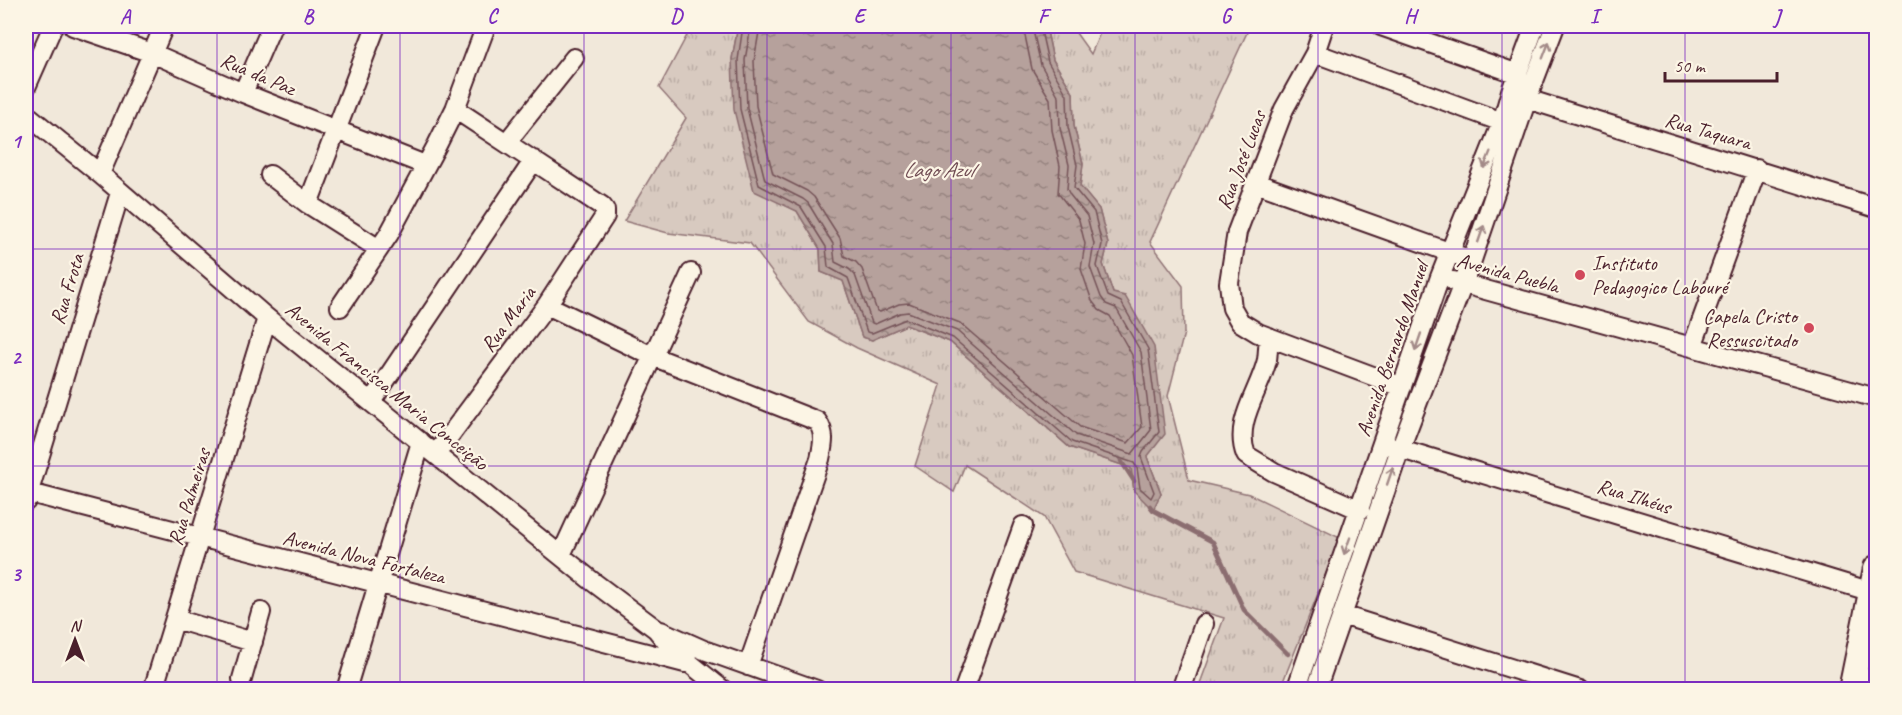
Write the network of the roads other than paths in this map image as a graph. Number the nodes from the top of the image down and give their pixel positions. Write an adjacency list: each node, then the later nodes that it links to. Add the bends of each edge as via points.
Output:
1 (53, 26): 15 (street)
2 (73, 26): 11 (street, Rua da Paz)
3 (164, 26): 11 (street)
4 (272, 26): 16 (street)
5 (376, 26): 21 (street)
6 (486, 26): 18 (street)
7 (1324, 26): 12 (street, Rua José Lucas)
8 (1381, 26): 14 (street)
9 (1535, 26): 14 (street, Avenida Bernardo Manuel)
10 (1555, 26): 17 (street, Avenida Bernardo Manuel, one-way to 10)
11 (153, 53): 16 (street, Rua da Paz); 26 (street)
12 (1315, 53): 20 (street); 28 (street, Rua José Lucas, via 1284,109)
13 (574, 58): 22 (street)
14 (1518, 74): 20 (street, Avenida Bernardo Manuel)
15 (26, 87)
16 (243, 93): 21 (street, Rua da Paz)
17 (1527, 99): 25 (street, Rua Taquara); 34 (street, Avenida Bernardo Manuel, one-way to 17)
18 (455, 109): 22 (street); 24 (street)
19 (26, 114): 26 (street, Avenida Francisca Maria Conceição)
20 (1502, 122): 33 (street, Avenida Bernardo Manuel, one-way to 33)
21 (335, 130): 24 (street, Rua da Paz); 31 (street)
22 (507, 142): 23 (street)
23 (534, 160): 38 (street, Rua Maria, via 605,210 603,221); 46 (street)
24 (425, 165): 32 (street)
25 (1757, 169): 30 (street, Rua Taquara); 42 (street)
26 (100, 174): 29 (street, Avenida Francisca Maria Conceição)
27 (270, 175): 31 (street)
28 (1256, 183): 33 (street, Avenida Puebla); 41 (street, Rua José Lucas, via 1237,232 1229,283 1236,317 1246,328)
29 (120, 193): 40 (street, Avenida Francisca Maria Conceição); 50 (street, Rua Frota)
30 (1875, 202)
31 (308, 204): 32 (street)
32 (379, 249): 39 (street)
33 (1450, 253): 34 (street, Avenida Puebla); 36 (street, Avenida Bernardo Manuel)
34 (1472, 260): 37 (street, Avenida Bernardo Manuel)
35 (691, 273): 43 (street)
36 (1440, 277): 37 (street, Avenida Puebla); 44 (street, Avenida Bernardo Manuel, one-way to 44)
37 (1464, 284): 42 (street, Avenida Puebla); 48 (street, Avenida Bernardo Manuel)
38 (547, 306): 43 (street); 49 (street, Rua Maria)
39 (340, 307)
40 (267, 318): 46 (street, Avenida Francisca Maria Conceição); 53 (street, Rua Palmeiras)
41 (1269, 337): 44 (street); 51 (street, via 1267,361 1245,419 1246,454 1281,475)
42 (1692, 347): 45 (street, Avenida Puebla)
43 (652, 356): 54 (street); 65 (street, via 817,421 824,433 820,459)
44 (1402, 387): 48 (street, Avenida Bernardo Manuel)
45 (1876, 398)
46 (371, 402): 47 (street, Avenida Francisca Maria Conceição)
47 (421, 442): 49 (street, Avenida Francisca Maria Conceição); 56 (street)
48 (1391, 446): 51 (street, Avenida Bernardo Manuel); 57 (street, Rua Ilhéus); 59 (street, Avenida Bernardo Manuel, one-way to 48)
49 (436, 454): 54 (street, Avenida Francisca Maria Conceição)
50 (26, 495): 53 (street, Avenida Nova Fortaleza)
51 (1360, 510): 74 (street, Avenida Bernardo Manuel, one-way to 74)
52 (1023, 526): 72 (street)
53 (200, 538): 56 (street, Avenida Nova Fortaleza); 60 (street, Rua Palmeiras)
54 (561, 555): 62 (street, Avenida Francisca Maria Conceição)
55 (1876, 568): 57 (main road)
56 (379, 583): 64 (street, Avenida Nova Fortaleza); 69 (street)
57 (1872, 592): 77 (main road)
58 (261, 612): 63 (street)
59 (1342, 615): 75 (street, Avenida Bernardo Manuel); 76 (street)
60 (175, 619): 63 (street); 68 (street, Rua Palmeiras)
61 (1204, 624): 73 (street)
62 (656, 629): 64 (street, Avenida Francisca Maria Conceição); 65 (street)
63 (253, 642): 66 (street)
64 (692, 665): 70 (street, Avenida Francisca Maria Conceição)
65 (748, 666): 71 (street)
66 (242, 679)
67 (1876, 680): 78 (main road)
68 (153, 690)
69 (346, 690)
70 (723, 690)
71 (817, 690)
72 (964, 690)
73 (1181, 690)
74 (1296, 690)
75 (1316, 690)
76 (1580, 690)
77 (1851, 690)
78 (1874, 690)

